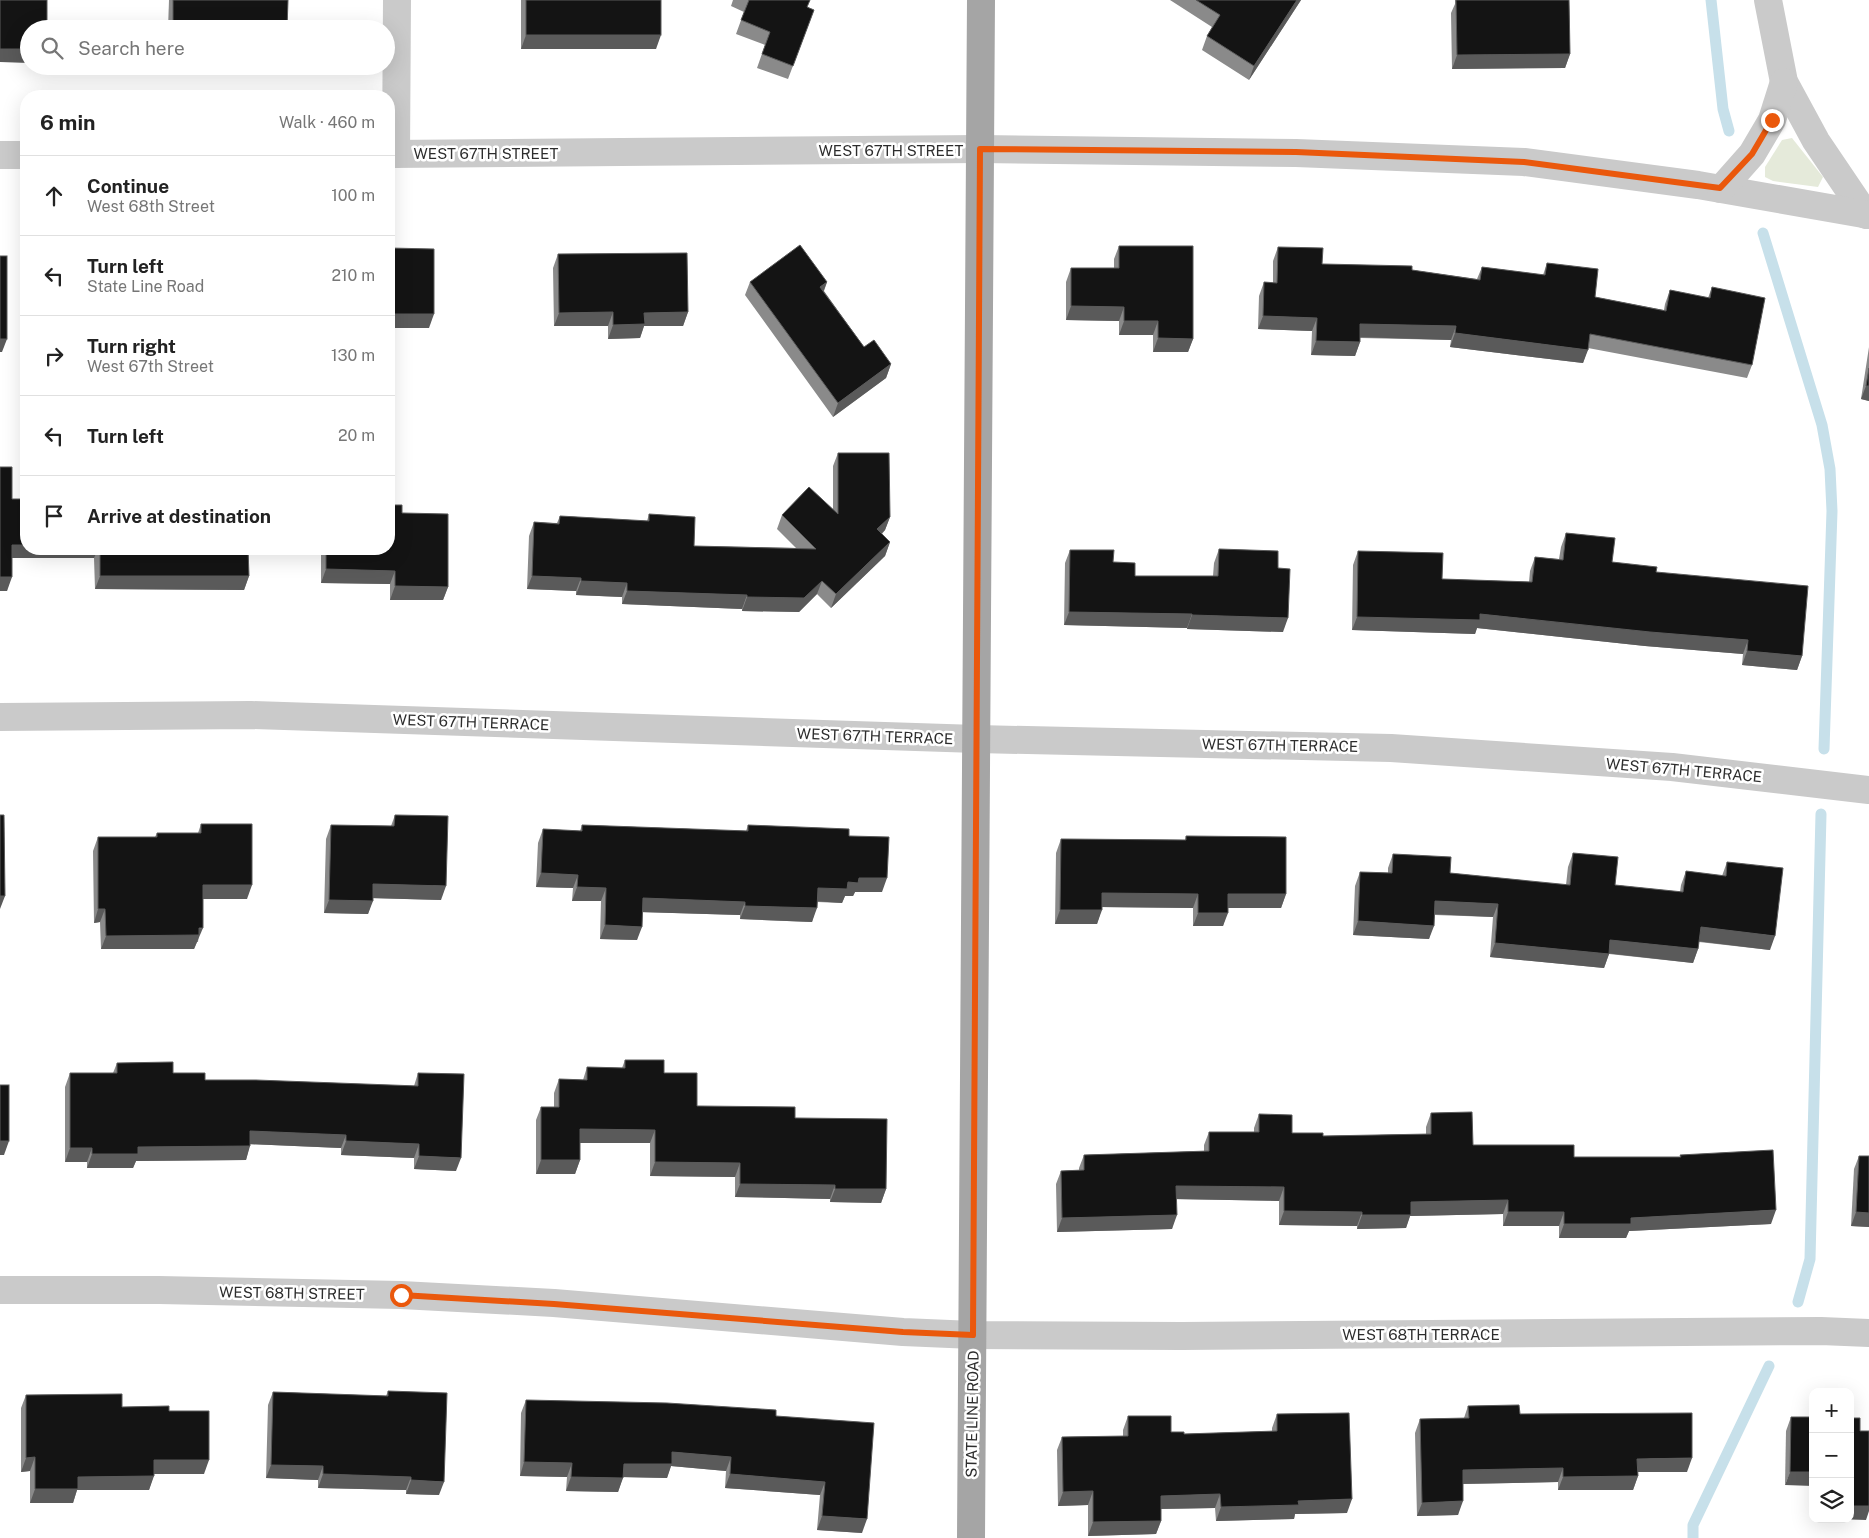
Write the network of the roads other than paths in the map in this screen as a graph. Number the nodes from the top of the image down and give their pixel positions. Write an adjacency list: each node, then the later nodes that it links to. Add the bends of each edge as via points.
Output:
1 (397, 0): 4 (street)
2 (981, 0): 8 (main road, STATE LINE ROAD)
3 (1768, 0): 6 (street)
4 (395, 62)
5 (395, 75): 7 (street)
6 (1784, 82): 12 (street, via 1772,120 1752,154); 13 (street, via 1816,141)
7 (394, 90)
8 (980, 149): 9 (street, WEST 67TH STREET); 12 (street, WEST 67TH STREET, via 1296,152 1524,162); 15 (main road, STATE LINE ROAD)
9 (395, 154)
10 (0, 155): 11 (street)
11 (20, 155)
12 (1720, 188): 13 (street, WEST 67TH STREET)
13 (1867, 215)
14 (0, 717): 15 (street, WEST 67TH TERRACE, via 251,715)
15 (977, 740): 16 (street, WEST 67TH TERRACE, via 1391,748 1672,767); 19 (main road, STATE LINE ROAD)
16 (1869, 790)
17 (0, 1290): 19 (street, WEST 68TH STREET, via 401,1295)
18 (1869, 1333): 19 (street, WEST 68TH TERRACE)
19 (973, 1335): 20 (main road, STATE LINE ROAD)
20 (971, 1538)

